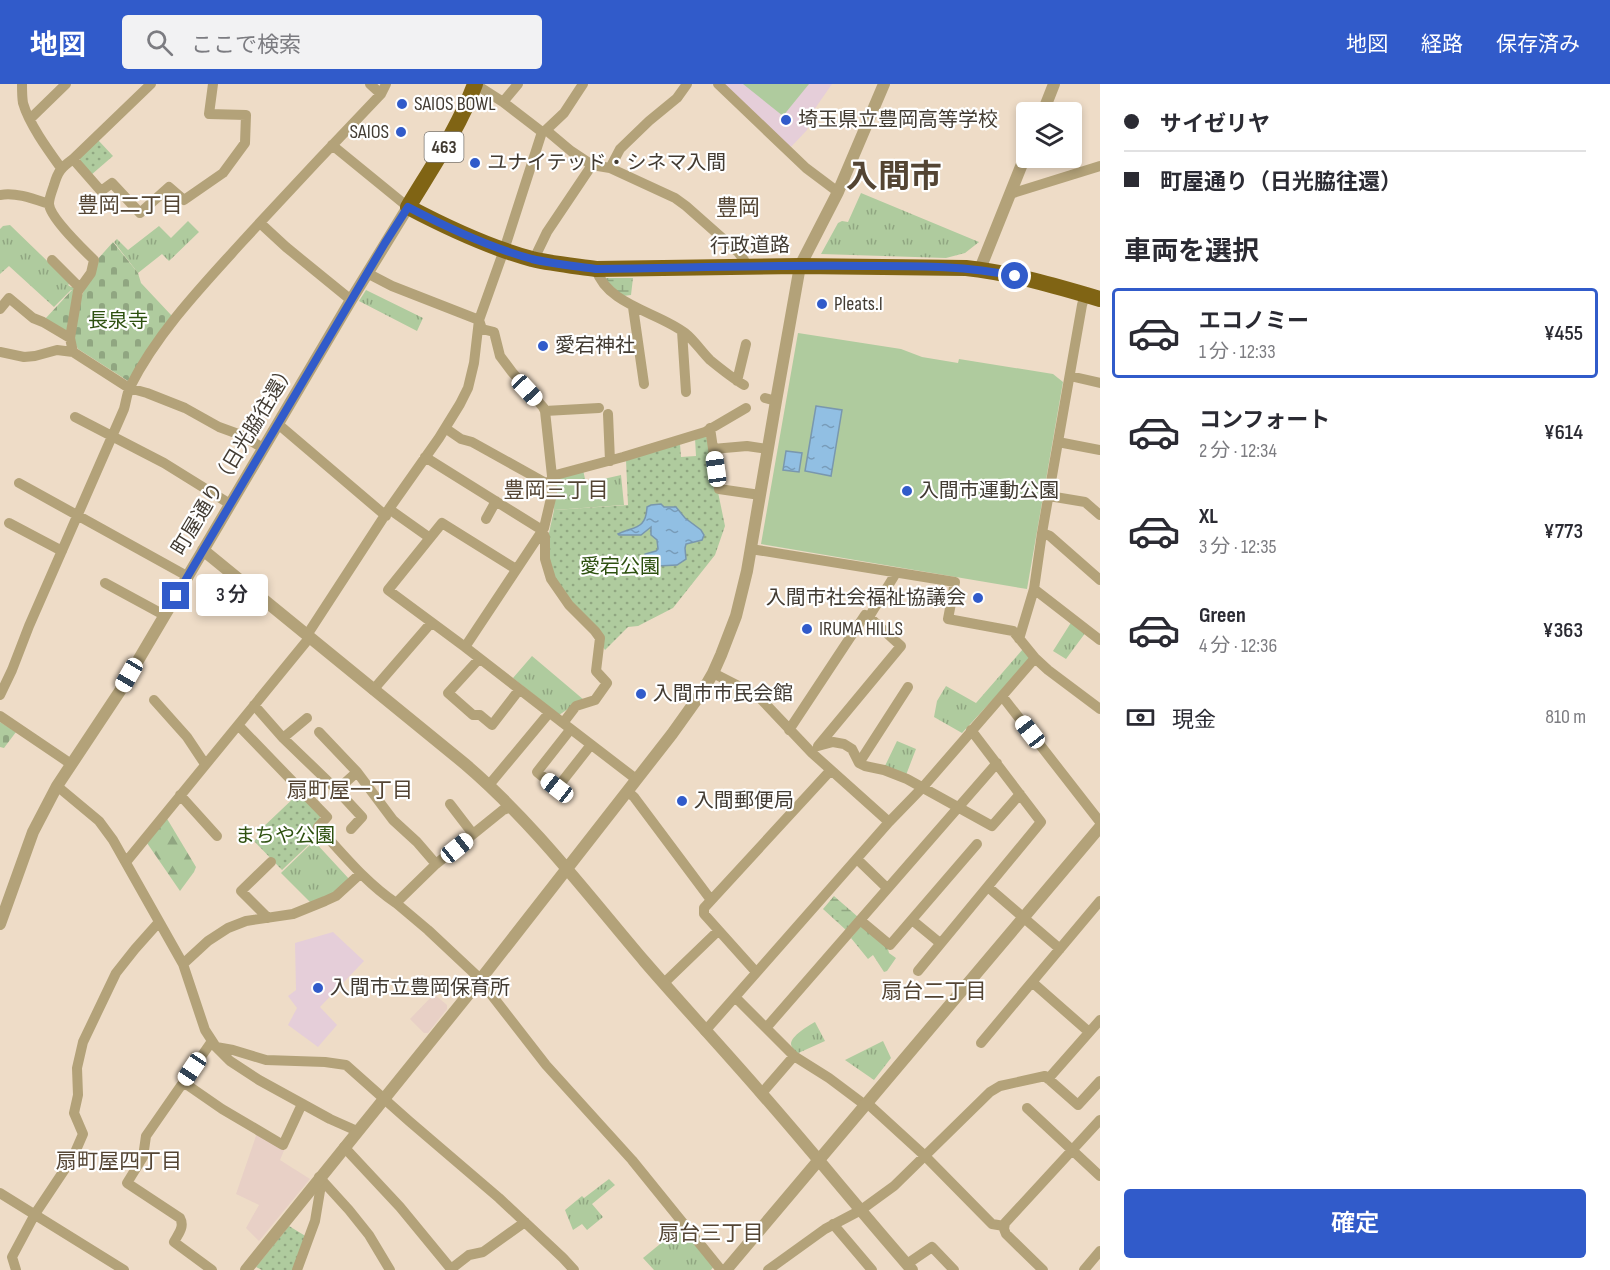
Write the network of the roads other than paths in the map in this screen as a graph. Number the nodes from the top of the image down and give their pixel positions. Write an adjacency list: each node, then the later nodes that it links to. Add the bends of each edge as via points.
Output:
1 (22, 84): 16 (street)
2 (66, 84): 16 (street)
3 (151, 84): 19 (street)
4 (213, 84): 19 (street, via 209,114 246,115 245,143 223,173 184,200 170,187 140,213 112,183 101,191)
5 (370, 84): 13 (street)
6 (475, 84): 14 (street); 29 (highway, 463, via 450,137)
7 (518, 84): 14 (street)
8 (583, 84): 17 (street, via 564,113)
9 (687, 84): 23 (street, via 678,98 620,149)
10 (718, 84): 25 (street, via 810,172)
11 (884, 84): 25 (street)
12 (1054, 84): 15 (street)
13 (383, 89): 18 (street)
14 (503, 102): 17 (street)
15 (1047, 102)
16 (30, 118): 22 (street)
17 (544, 131): 20 (street); 31 (street)
18 (332, 145): 29 (street); 30 (street)
19 (73, 159): 22 (street)
20 (592, 165): 23 (street); 32 (street, via 547,232)
21 (1100, 166): 27 (street)
22 (61, 168): 28 (street)
23 (610, 168): 35 (street, via 686,206 738,252)
24 (1021, 168): 27 (street)
25 (838, 192): 34 (street)
26 (0, 195): 28 (street, via 19,195)
27 (1010, 195): 37 (street)
28 (49, 204): 39 (street, via 58,222 94,260 91,273)
29 (408, 207): 31 (highway, 行政道路); 38 (street, 町屋通り（日光脇往還）)
30 (260, 223): 41 (street); 53 (street, via 183,309)
31 (504, 250): 32 (highway, 行政道路); 44 (street)
32 (534, 259): 36 (highway, 行政道路)
33 (52, 260): 39 (street)
34 (800, 266): 35 (highway, 行政道路); 37 (highway, 行政道路); 64 (street, via 770,400)
35 (746, 267): 36 (highway, 行政道路)
36 (596, 269): 42 (street, via 608,287)
37 (980, 269): 40 (highway, 行政道路)
38 (367, 273): 41 (street, 町屋通り（日光脇往還）); 44 (street)
39 (80, 288): 46 (street)
40 (1093, 297): 50 (street)
41 (351, 300): 58 (street, 町屋通り（日光脇往還）)
42 (633, 307): 45 (street); 52 (street)
43 (0, 309): 46 (street, via 9,298 33,318)
44 (479, 320): 56 (street, via 482,329 494,332 500,356); 59 (street, via 468,388)
45 (682, 331): 47 (street, via 740,383); 54 (street)
46 (70, 338): 49 (street)
47 (746, 344)
48 (0, 352): 49 (street, via 24,357 57,350)
49 (73, 352): 53 (street)
50 (1070, 376): 51 (street); 62 (street)
51 (1100, 383)
52 (644, 384)
53 (129, 388): 61 (street); 63 (street, via 185,408)
54 (686, 392)
55 (746, 408): 60 (street)
56 (545, 411): 68 (street, via 604,411); 69 (street)
57 (75, 417): 61 (street)
58 (278, 424): 63 (street, 町屋通り（日光脇往還）); 75 (street)
59 (445, 428): 67 (street); 69 (street, via 544,482)
60 (710, 428): 65 (street); 68 (street)
61 (112, 436): 74 (street); 76 (street)
62 (1058, 442): 66 (street); 72 (street)
63 (263, 448): 74 (street, 町屋通り（日光脇往還）)
64 (768, 448): 65 (street); 71 (street)
65 (713, 449): 71 (street, via 719,489)
66 (1100, 450)
67 (425, 458): 73 (street); 75 (street)
68 (610, 461): 69 (street)
69 (552, 479): 80 (street)
70 (19, 483): 76 (street)
71 (760, 495): 83 (street)
72 (1049, 496): 77 (street, via 1085,502); 81 (street)
73 (496, 501): 78 (street); 80 (street)
74 (230, 504): 84 (street, 町屋通り（日光脇往還）)
75 (388, 512): 82 (street); 95 (street)
76 (78, 515): 85 (street); 88 (street)
77 (1100, 515)
78 (486, 519)
79 (9, 523): 85 (street)
80 (542, 531): 86 (street); 114 (street, via 551,579 600,638 596,671 607,683 595,700 576,706)
81 (1042, 533): 89 (street); 91 (street)
82 (430, 538): 86 (street, via 442,523); 94 (street, via 388,590)
83 (751, 549): 87 (street); 101 (street, via 736,616)
84 (202, 550): 88 (street, 町屋通り（日光脇往還）); 95 (street)
85 (62, 551): 105 (street)
86 (516, 569): 98 (street)
87 (896, 573): 93 (street); 96 (street, via 955,582 948,619 1013,631)
88 (187, 576): 92 (street, 町屋通り（日光脇往還）)
89 (1100, 580)
90 (105, 583): 92 (street)
91 (1034, 589): 96 (street); 97 (street)
92 (164, 615): 122 (street, 町屋通り（日光脇往還）, via 112,704)
93 (869, 617): 115 (street, via 865,615); 120 (street, via 901,646)
94 (431, 623): 98 (street); 103 (street)
95 (308, 636): 103 (street); 108 (street)
96 (1019, 639): 100 (street)
97 (1100, 640)
98 (465, 647): 99 (street)
99 (479, 658): 104 (street); 104 (street, via 448,693 472,716 480,715 492,725)
100 (1035, 658): 106 (street); 109 (street)
101 (713, 673): 115 (street, via 758,696); 127 (street)
102 (908, 687): 121 (street)
103 (373, 690): 128 (street)
104 (519, 690): 110 (street)
105 (0, 695)
106 (1002, 696): 116 (street); 139 (street)
107 (154, 700): 123 (street, via 187,736)
108 (254, 705): 113 (street); 118 (street)
109 (1100, 708)
110 (549, 713): 114 (street); 128 (street)
111 (0, 716): 122 (street)
112 (307, 718): 118 (street)
113 (238, 725): 123 (street); 150 (street, via 327,817 318,827)
114 (566, 726): 119 (street); 119 (street, via 537,772 557,788)
115 (789, 730): 120 (street)
116 (971, 730): 124 (street); 130 (street)
117 (319, 732): 126 (street)
118 (283, 738): 131 (street)
119 (590, 746): 127 (street)
120 (815, 749): 121 (street, via 833,742 844,744 852,749); 125 (street)
121 (859, 763): 130 (street)
122 (71, 764): 129 (street, 町屋通り（日光脇往還）)
123 (205, 764): 134 (street)
124 (997, 764): 133 (street); 137 (street)
125 (830, 771): 138 (street); 153 (street)
126 (357, 772): 131 (street); 148 (street, via 393,820)
127 (636, 780): 132 (street)
128 (489, 784): 136 (street)
129 (57, 786): 146 (street, via 99,821); 161 (street, 町屋通り（日光脇往還）, via 41,814)
130 (923, 788): 137 (street); 138 (street)
131 (337, 790): 141 (street, via 362,817)
132 (627, 791): 149 (street); 153 (street)
133 (1020, 794): 137 (street, via 992,826); 151 (street, via 1041,822)
134 (180, 795): 143 (street); 146 (street)
135 (450, 804): 142 (street)
136 (511, 807): 142 (street); 149 (street)
137 (958, 807): 152 (street)
138 (889, 822): 145 (street)
139 (1100, 822)
140 (1100, 827): 157 (street)
141 (351, 829)
142 (473, 834): 148 (street)
143 (217, 836)
144 (976, 844): 158 (street)
145 (858, 860): 152 (street); 167 (street)
146 (126, 862): 160 (street)
147 (271, 862): 156 (street, via 241,891)
148 (436, 864): 155 (street)
149 (566, 868): 168 (street); 170 (street)
150 (360, 874): 155 (street); 156 (street, via 330,899 293,914)
151 (988, 887): 157 (street); 163 (street)
152 (887, 888): 159 (street)
153 (711, 900): 162 (street, via 704,914)
154 (1100, 902): 164 (street)
155 (396, 903): 168 (street)
156 (267, 918): 165 (street, via 228,928)
157 (1024, 918): 164 (street); 185 (street)
158 (912, 920): 159 (street, via 890,945); 163 (street)
159 (860, 921): 173 (street)
160 (159, 922): 165 (street); 197 (street, via 116,974 83,1042 74,1113 83,1134 73,1157)
161 (0, 924)
162 (718, 931): 167 (street); 170 (street)
163 (940, 943): 166 (street)
164 (1060, 949): 169 (street)
165 (183, 964): 177 (street, via 205,1030)
166 (918, 971)
167 (756, 972): 171 (street)
168 (480, 980): 183 (street); 210 (street, via 546,1065 632,1160)
169 (1032, 982): 175 (street); 176 (street)
170 (664, 983): 174 (street)
171 (735, 997): 173 (street); 174 (street)
172 (1100, 1020): 175 (street)
173 (766, 1028): 178 (street)
174 (705, 1031): 182 (street)
175 (1089, 1032): 179 (street)
176 (981, 1043)
177 (214, 1044): 181 (street); 183 (street, via 266,1060 342,1063); 184 (street, via 230,1061)
178 (794, 1056): 182 (street); 185 (street)
179 (1048, 1079): 180 (street, via 1078,1105); 191 (street, via 1045,1076 1000,1086 990,1092)
180 (1100, 1081)
181 (183, 1082): 184 (street, via 283,1145); 205 (street, via 146,1136 143,1157 127,1183 180,1218 182,1227 174,1242)
182 (762, 1093): 192 (street)
183 (384, 1098): 188 (street); 198 (street)
184 (302, 1104): 188 (street)
185 (866, 1104): 191 (street); 192 (street)
186 (1027, 1108): 190 (street)
187 (1100, 1120): 190 (street)
188 (357, 1131): 189 (street)
189 (344, 1147): 194 (street); 198 (street, via 450,1269 470,1255 483,1252)
190 (1073, 1150): 193 (street); 200 (street)
191 (925, 1156): 196 (street); 200 (street, via 992,1224)
192 (819, 1161): 196 (street); 211 (street)
193 (1097, 1168)
194 (321, 1180): 206 (street); 207 (street, via 315,1221); 208 (street, via 350,1210)
195 (0, 1193): 197 (street)
196 (861, 1210): 199 (street); 202 (street)
197 (35, 1214): 203 (street, via 12,1257); 204 (street)
198 (525, 1222): 209 (street)
199 (833, 1224): 212 (street); 213 (street)
200 (1004, 1226): 215 (street, via 1006,1234)
201 (1100, 1251): 216 (street)
202 (910, 1267): 214 (street, via 932,1247)
203 (16, 1270)
204 (124, 1270)
205 (212, 1270)
206 (246, 1270)
207 (297, 1270)
208 (390, 1270)
209 (574, 1270)
210 (721, 1270)
211 (726, 1270)
212 (768, 1270)
213 (872, 1270)
214 (954, 1270)
215 (1043, 1270)
216 (1084, 1270)

